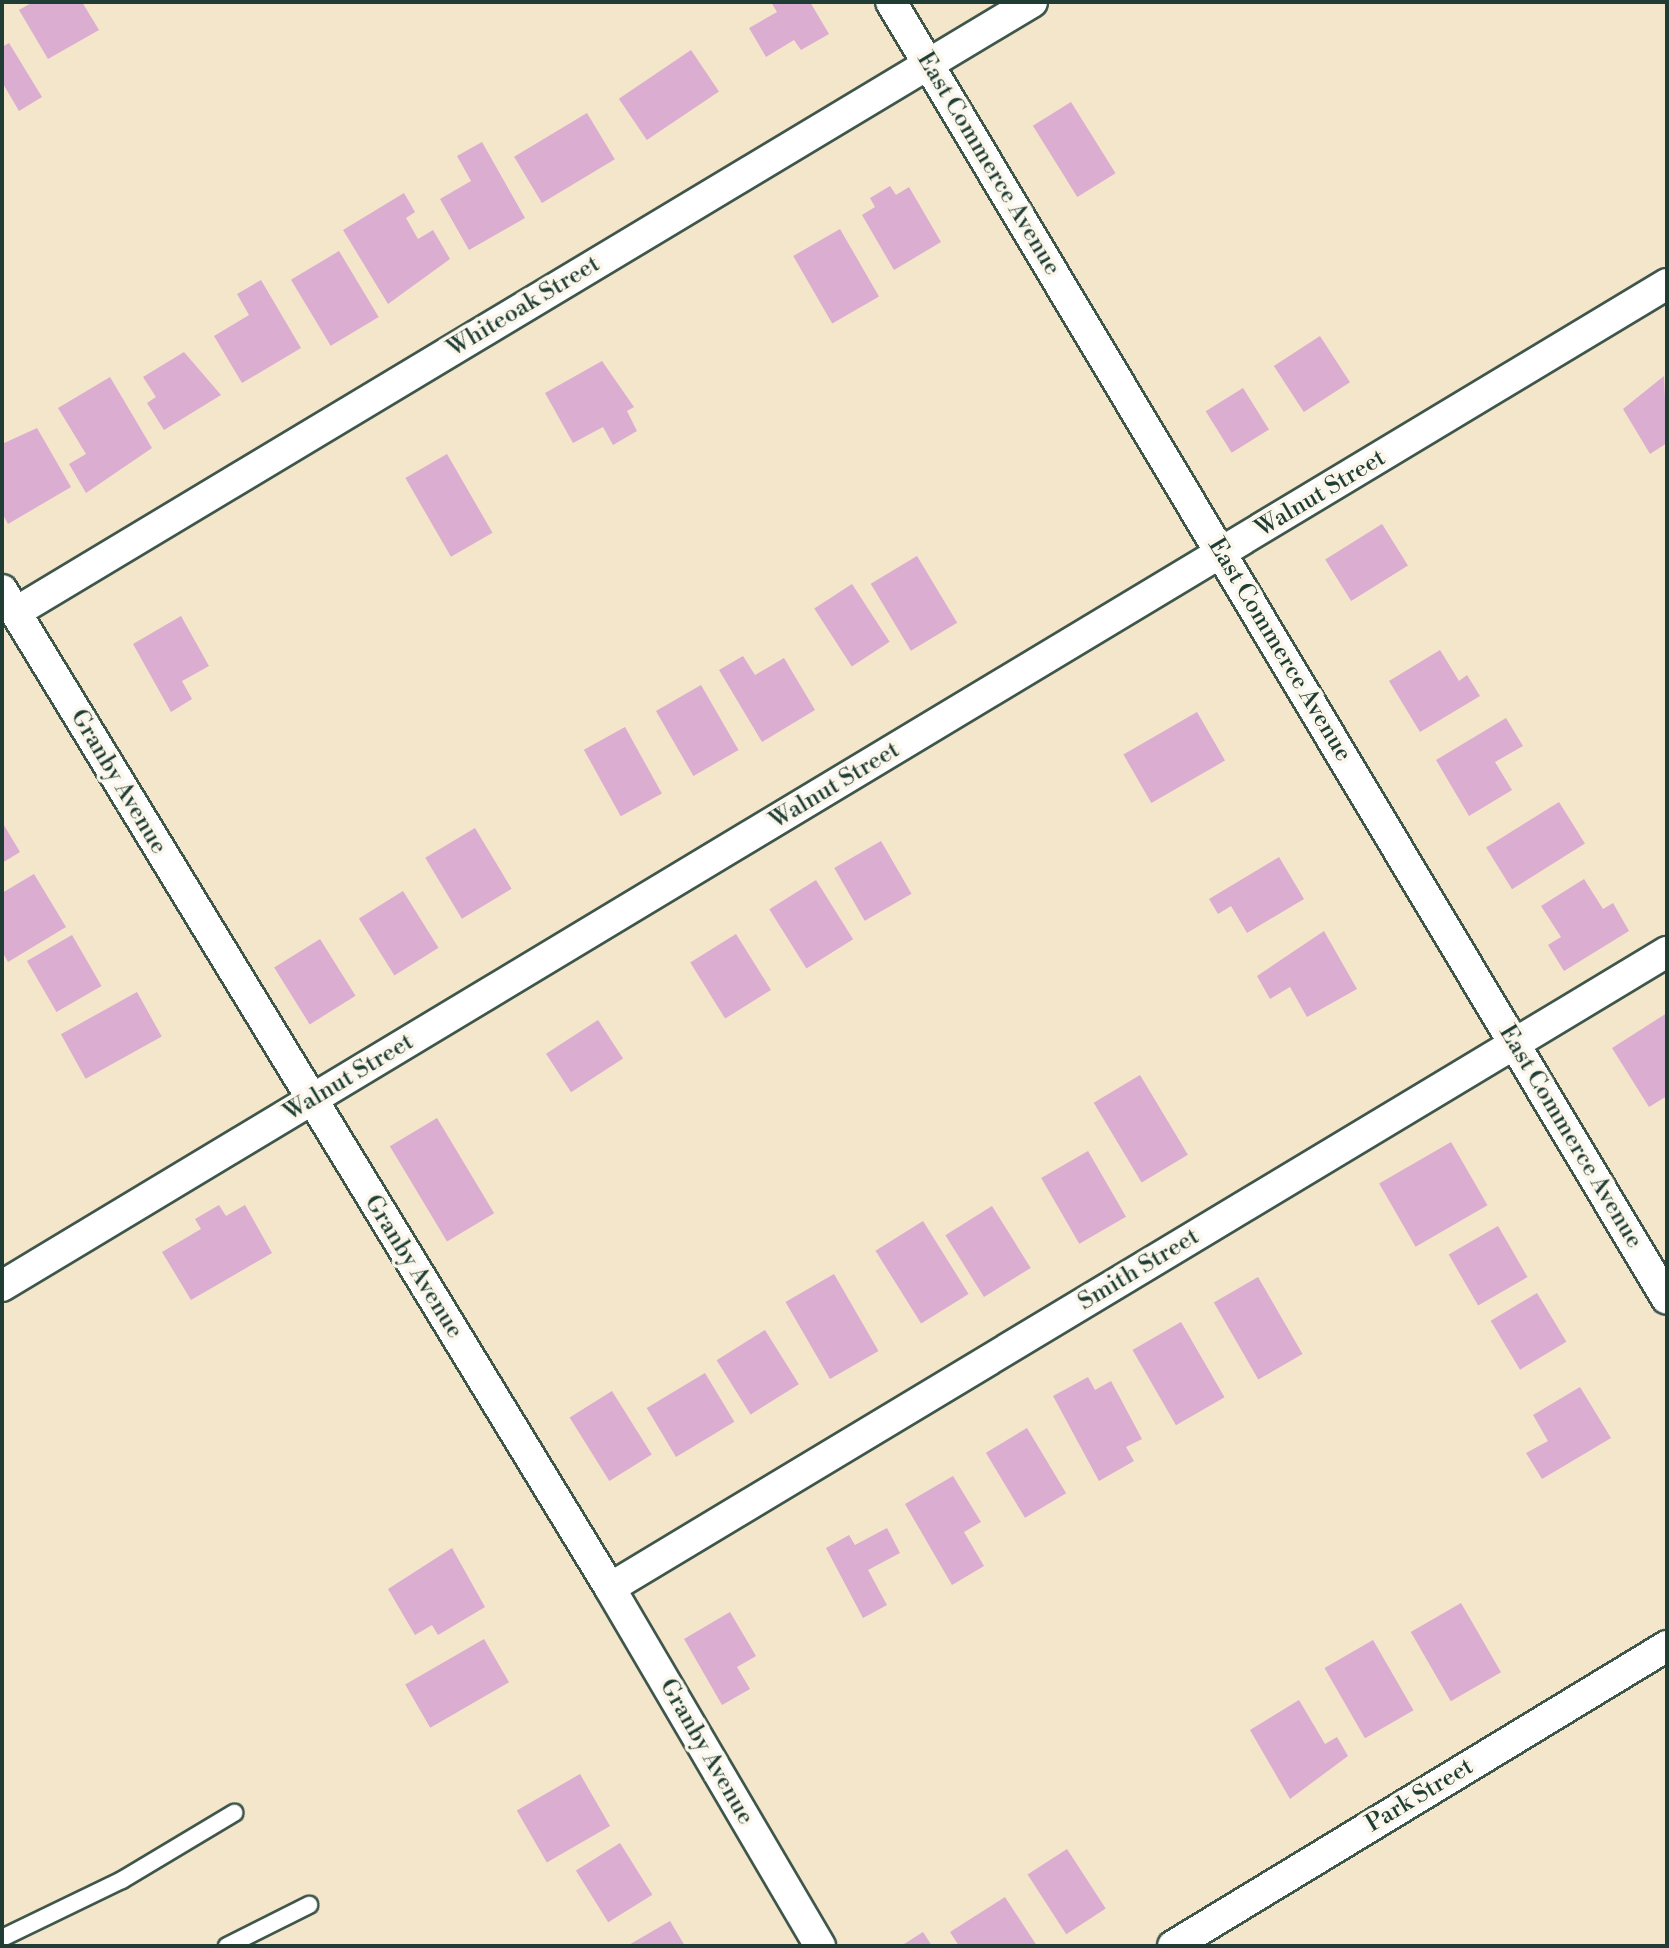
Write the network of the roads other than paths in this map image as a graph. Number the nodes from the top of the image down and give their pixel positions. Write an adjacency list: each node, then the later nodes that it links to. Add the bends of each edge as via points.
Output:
1 (891, 2): 3 (street, East Commerce Avenue)
2 (1032, 2): 3 (street, Whiteoak Street)
3 (928, 64): 5 (street, East Commerce Avenue); 6 (street, Whiteoak Street)
4 (1667, 285): 5 (street, Walnut Street)
5 (1221, 554): 8 (street, East Commerce Avenue); 9 (street, Walnut Street)
6 (9, 601): 9 (street, Granby Avenue)
7 (1667, 952): 8 (street, Smith Street)
8 (1514, 1044): 11 (street, East Commerce Avenue); 12 (street, Smith Street)
9 (311, 1100): 10 (street, Walnut Street); 12 (street, Granby Avenue)
10 (2, 1286)
11 (1667, 1299)
12 (610, 1588): 18 (street, Granby Avenue)
13 (1667, 1646): 19 (street, Park Street)
14 (234, 1813): 16 (lane, via 122,1880)
15 (309, 1905): 17 (lane)
16 (2, 1938)
17 (227, 1946)
18 (820, 1946)
19 (1172, 1946)

